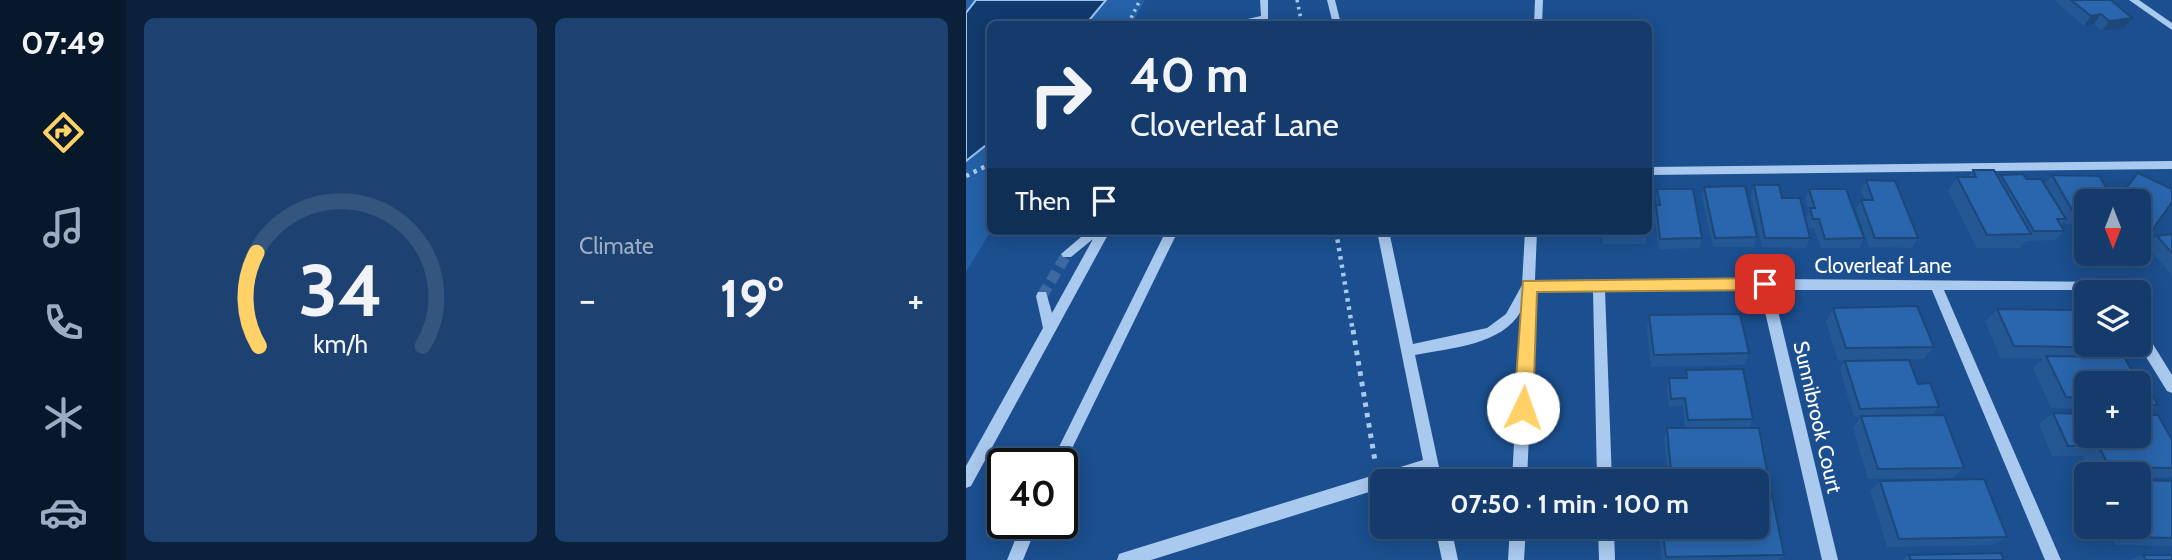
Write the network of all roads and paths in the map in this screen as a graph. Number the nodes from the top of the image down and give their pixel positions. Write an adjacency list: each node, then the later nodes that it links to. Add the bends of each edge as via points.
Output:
1 (1140, 0): 7 (path)
2 (1264, 0): 8 (street)
3 (1297, 0): 9 (path)
4 (1331, 0): 10 (street)
5 (1539, 0): 11 (street)
6 (2133, 0): 12 (street)
7 (1130, 21)
8 (1266, 21)
9 (1301, 21)
10 (1336, 21)
11 (1538, 21)
12 (2172, 27)
13 (2172, 165): 15 (street)
14 (987, 166): 16 (path)
15 (1652, 171)
16 (966, 176)
17 (1091, 235): 23 (street)
18 (1102, 235): 30 (street)
19 (1170, 235): 34 (street)
20 (1337, 235): 35 (path)
21 (1384, 235): 31 (street)
22 (1531, 235): 25 (street)
23 (1067, 254)
24 (1765, 284): 26 (street, Cloverleaf Lane); 27 (street, Cloverleaf Lane); 50 (street, Sunnibrook Court)
25 (1529, 285): 26 (street, Cloverleaf Lane); 31 (street, via 1511,318 1489,333); 38 (street)
26 (1599, 285): 39 (street)
27 (1936, 285): 28 (street, Cloverleaf Lane); 51 (street)
28 (2074, 288)
29 (1042, 296): 30 (street)
30 (1050, 329): 40 (street)
31 (1409, 351): 36 (street)
32 (2151, 353): 33 (street)
33 (2172, 387)
34 (1066, 448)
35 (1375, 461)
36 (1432, 465): 37 (street); 46 (street)
37 (1433, 469)
38 (1521, 469)
39 (1605, 469)
40 (966, 481)
41 (1024, 539): 45 (street)
42 (1446, 539): 47 (street)
43 (1517, 539): 48 (street)
44 (1606, 539): 49 (street)
45 (1015, 560)
46 (1125, 560)
47 (1450, 560)
48 (1516, 560)
49 (1607, 560)
50 (1830, 560)
51 (2053, 560)

